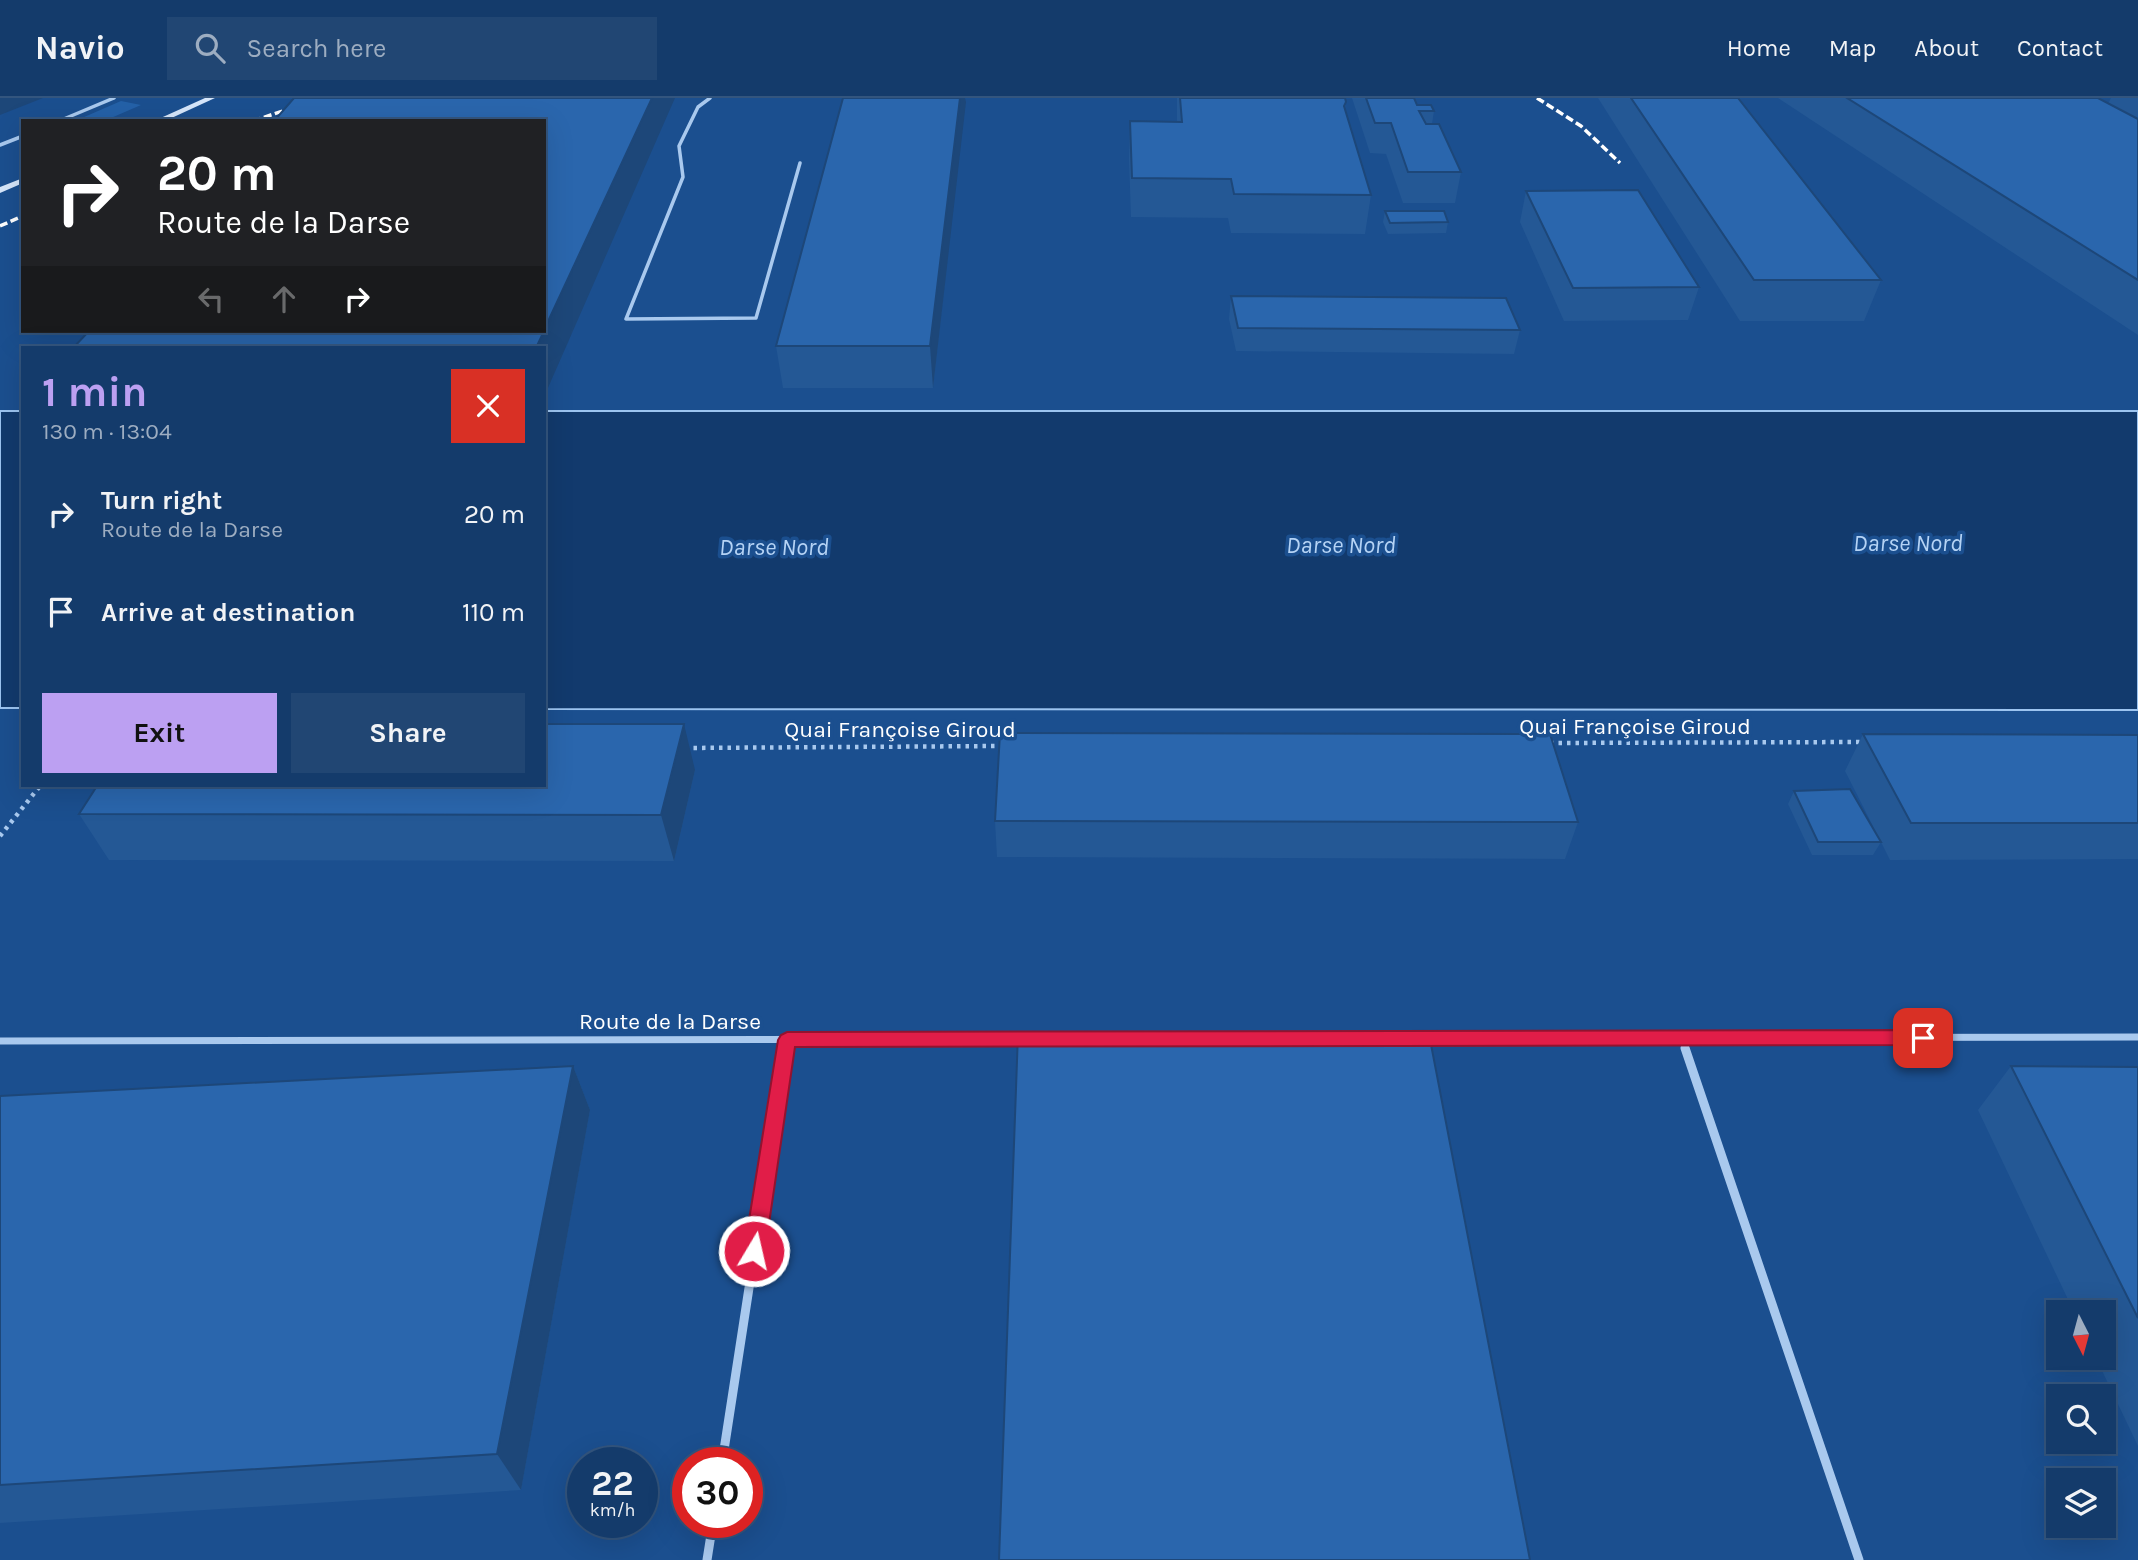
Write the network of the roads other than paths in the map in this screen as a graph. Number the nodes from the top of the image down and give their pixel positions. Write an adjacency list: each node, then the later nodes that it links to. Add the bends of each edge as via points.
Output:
1 (114, 98): 4 (lane)
2 (211, 98): 5 (main road)
3 (710, 98): 8 (lane, via 698,107 679,146 683,177 626,319 755,318)
4 (64, 119)
5 (163, 119)
6 (21, 137): 7 (lane)
7 (0, 145)
8 (800, 163)
9 (21, 181): 10 (main road)
10 (0, 190)
11 (2138, 1037): 13 (street)
12 (1416, 1038): 13 (street)
13 (1682, 1038): 20 (street)
14 (1039, 1039): 15 (street, Route de la Darse)
15 (787, 1040): 16 (street, Route de la Darse); 17 (street)
16 (0, 1041)
17 (724, 1447)
18 (710, 1538): 19 (street)
19 (707, 1560)
20 (1859, 1560)

